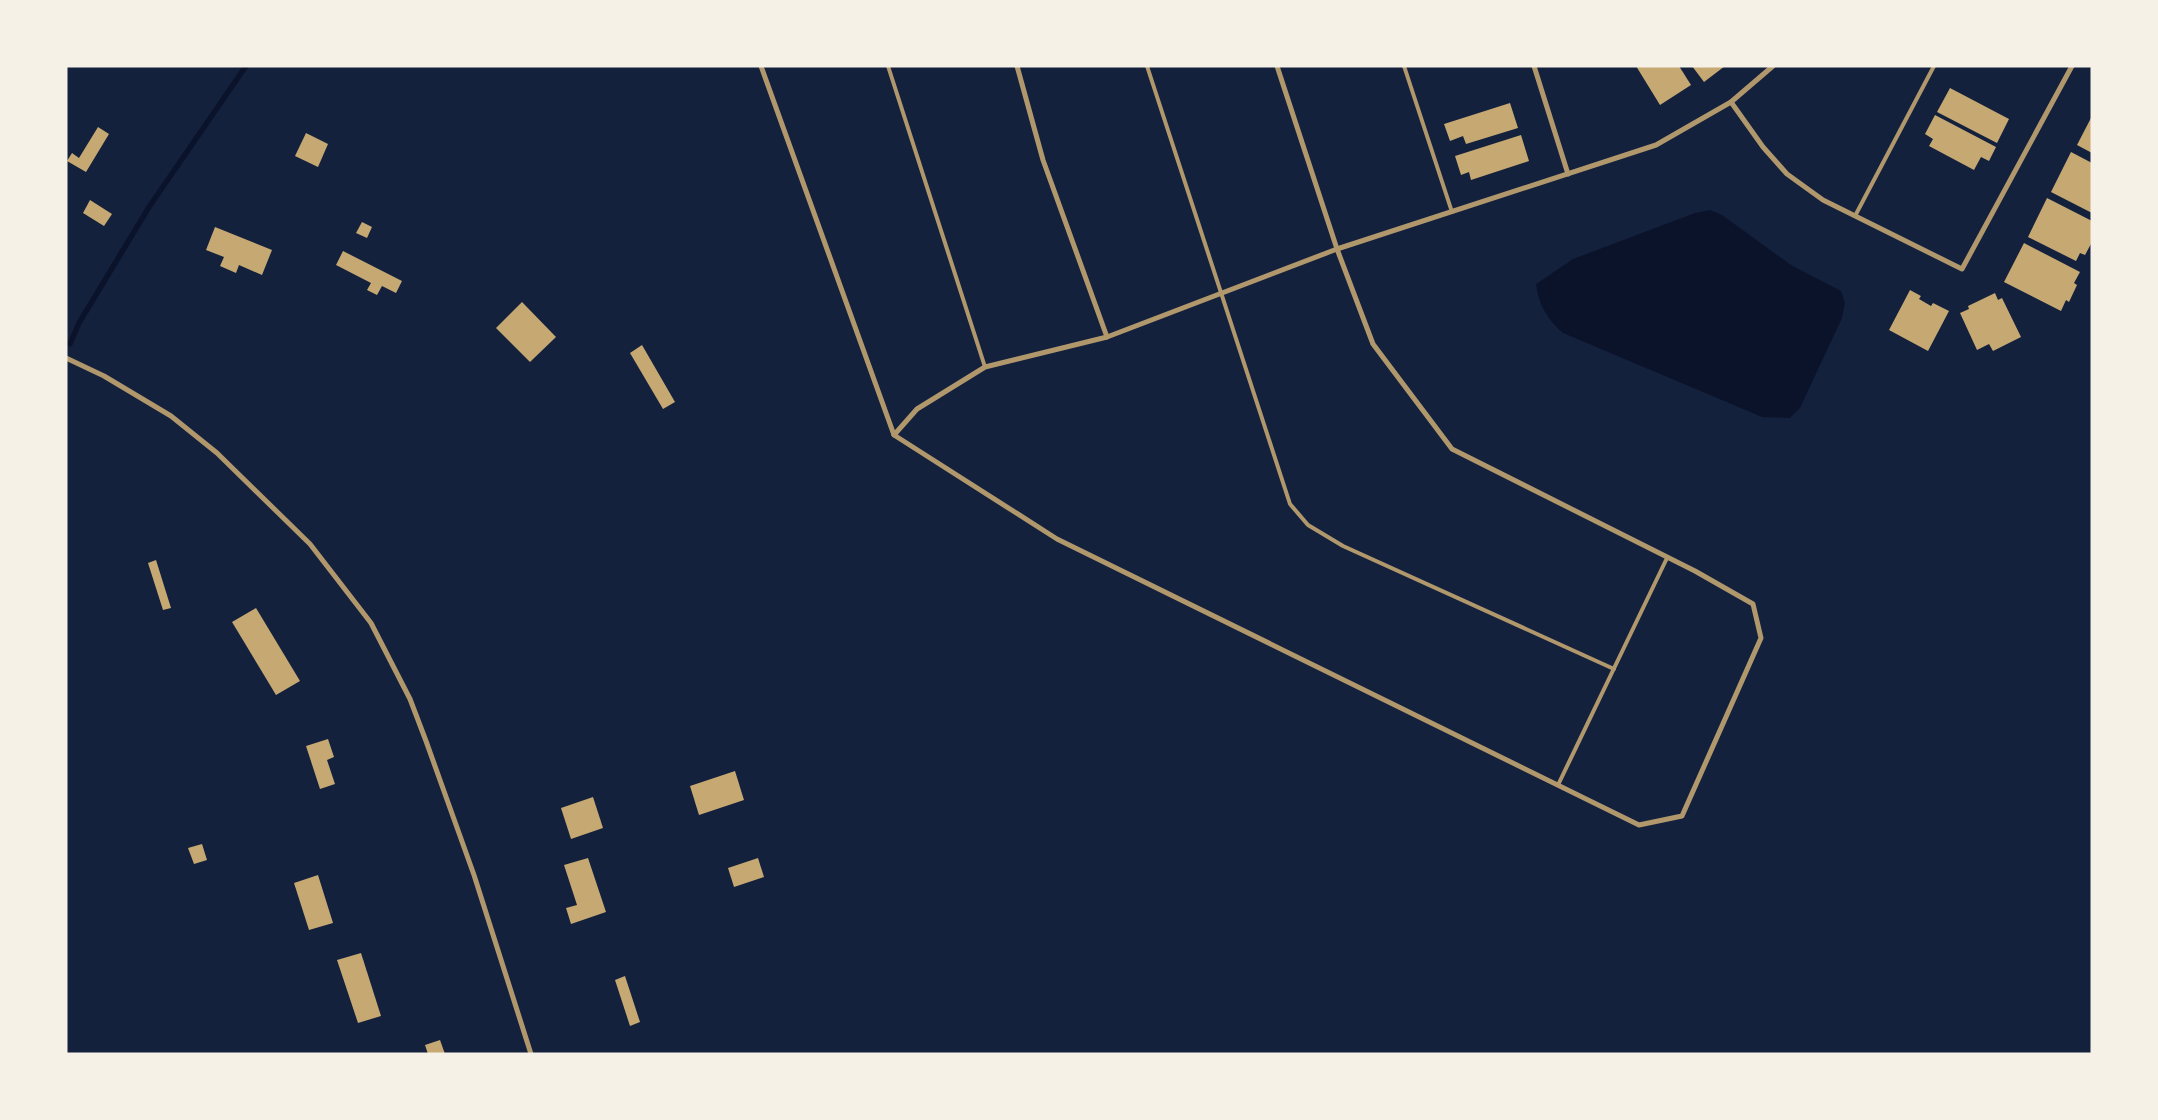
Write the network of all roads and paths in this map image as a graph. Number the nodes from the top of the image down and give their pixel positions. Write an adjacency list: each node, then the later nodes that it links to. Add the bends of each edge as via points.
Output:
1 (761, 66): 20 (street)
2 (888, 66): 19 (lane)
3 (1017, 66): 17 (street, via 1043,160)
4 (1147, 66): 16 (lane)
5 (1277, 66): 15 (street)
6 (1404, 66): 13 (lane)
7 (1534, 66): 12 (street)
8 (1773, 66): 11 (street)
9 (1934, 66): 14 (lane)
10 (2072, 66): 14 (street, via 1962,269)
11 (1731, 102): 12 (street, via 1656,145); 14 (street, via 1787,174 1823,200)
12 (1568, 174): 13 (street)
13 (1452, 212): 15 (street)
14 (1855, 216)
15 (1337, 249): 16 (street); 21 (street, via 1373,344 1452,449)
16 (1221, 294): 17 (street); 22 (lane, via 1290,504 1308,525 1342,546)
17 (1107, 337): 19 (street)
18 (66, 358): 24 (street, via 104,376 171,416 217,453 310,544 371,623 410,699 426,741 474,875)
19 (985, 367): 20 (street, via 917,409)
20 (894, 435): 23 (street, via 1057,539)
21 (1667, 558): 22 (lane); 23 (street, via 1753,604 1761,638 1682,816 1639,825)
22 (1614, 669): 23 (lane)
23 (1558, 785)
24 (531, 1054)

